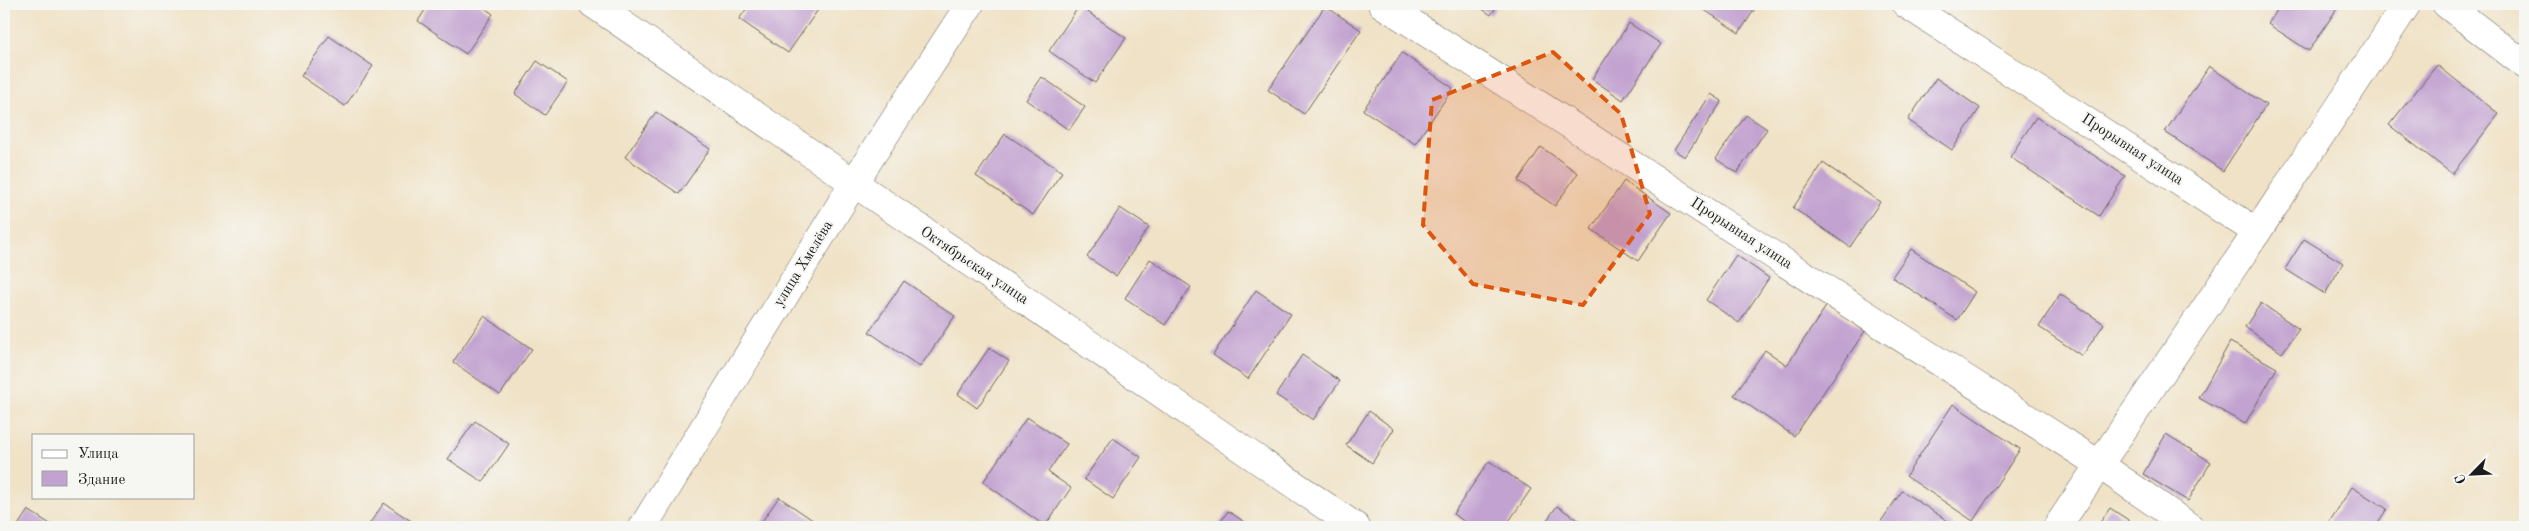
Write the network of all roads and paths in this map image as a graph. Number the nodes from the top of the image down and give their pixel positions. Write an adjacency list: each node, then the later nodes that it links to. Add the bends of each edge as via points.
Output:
1 (593, 4): 8 (street, Октябрьская улица)
2 (970, 4): 8 (street, улица Хмелёва)
3 (1382, 4): 10 (street, Прорывная улица)
4 (1906, 4): 9 (street, Прорывная улица)
5 (2407, 4): 9 (street)
6 (2446, 4): 7 (street)
7 (2525, 65)
8 (853, 184): 11 (street, улица Хмелёва); 12 (street, Октябрьская улица)
9 (2257, 232): 10 (street)
10 (2100, 465): 13 (street); 14 (street, Прорывная улица)
11 (642, 527)
12 (1356, 527)
13 (2057, 527)
14 (2190, 527)

